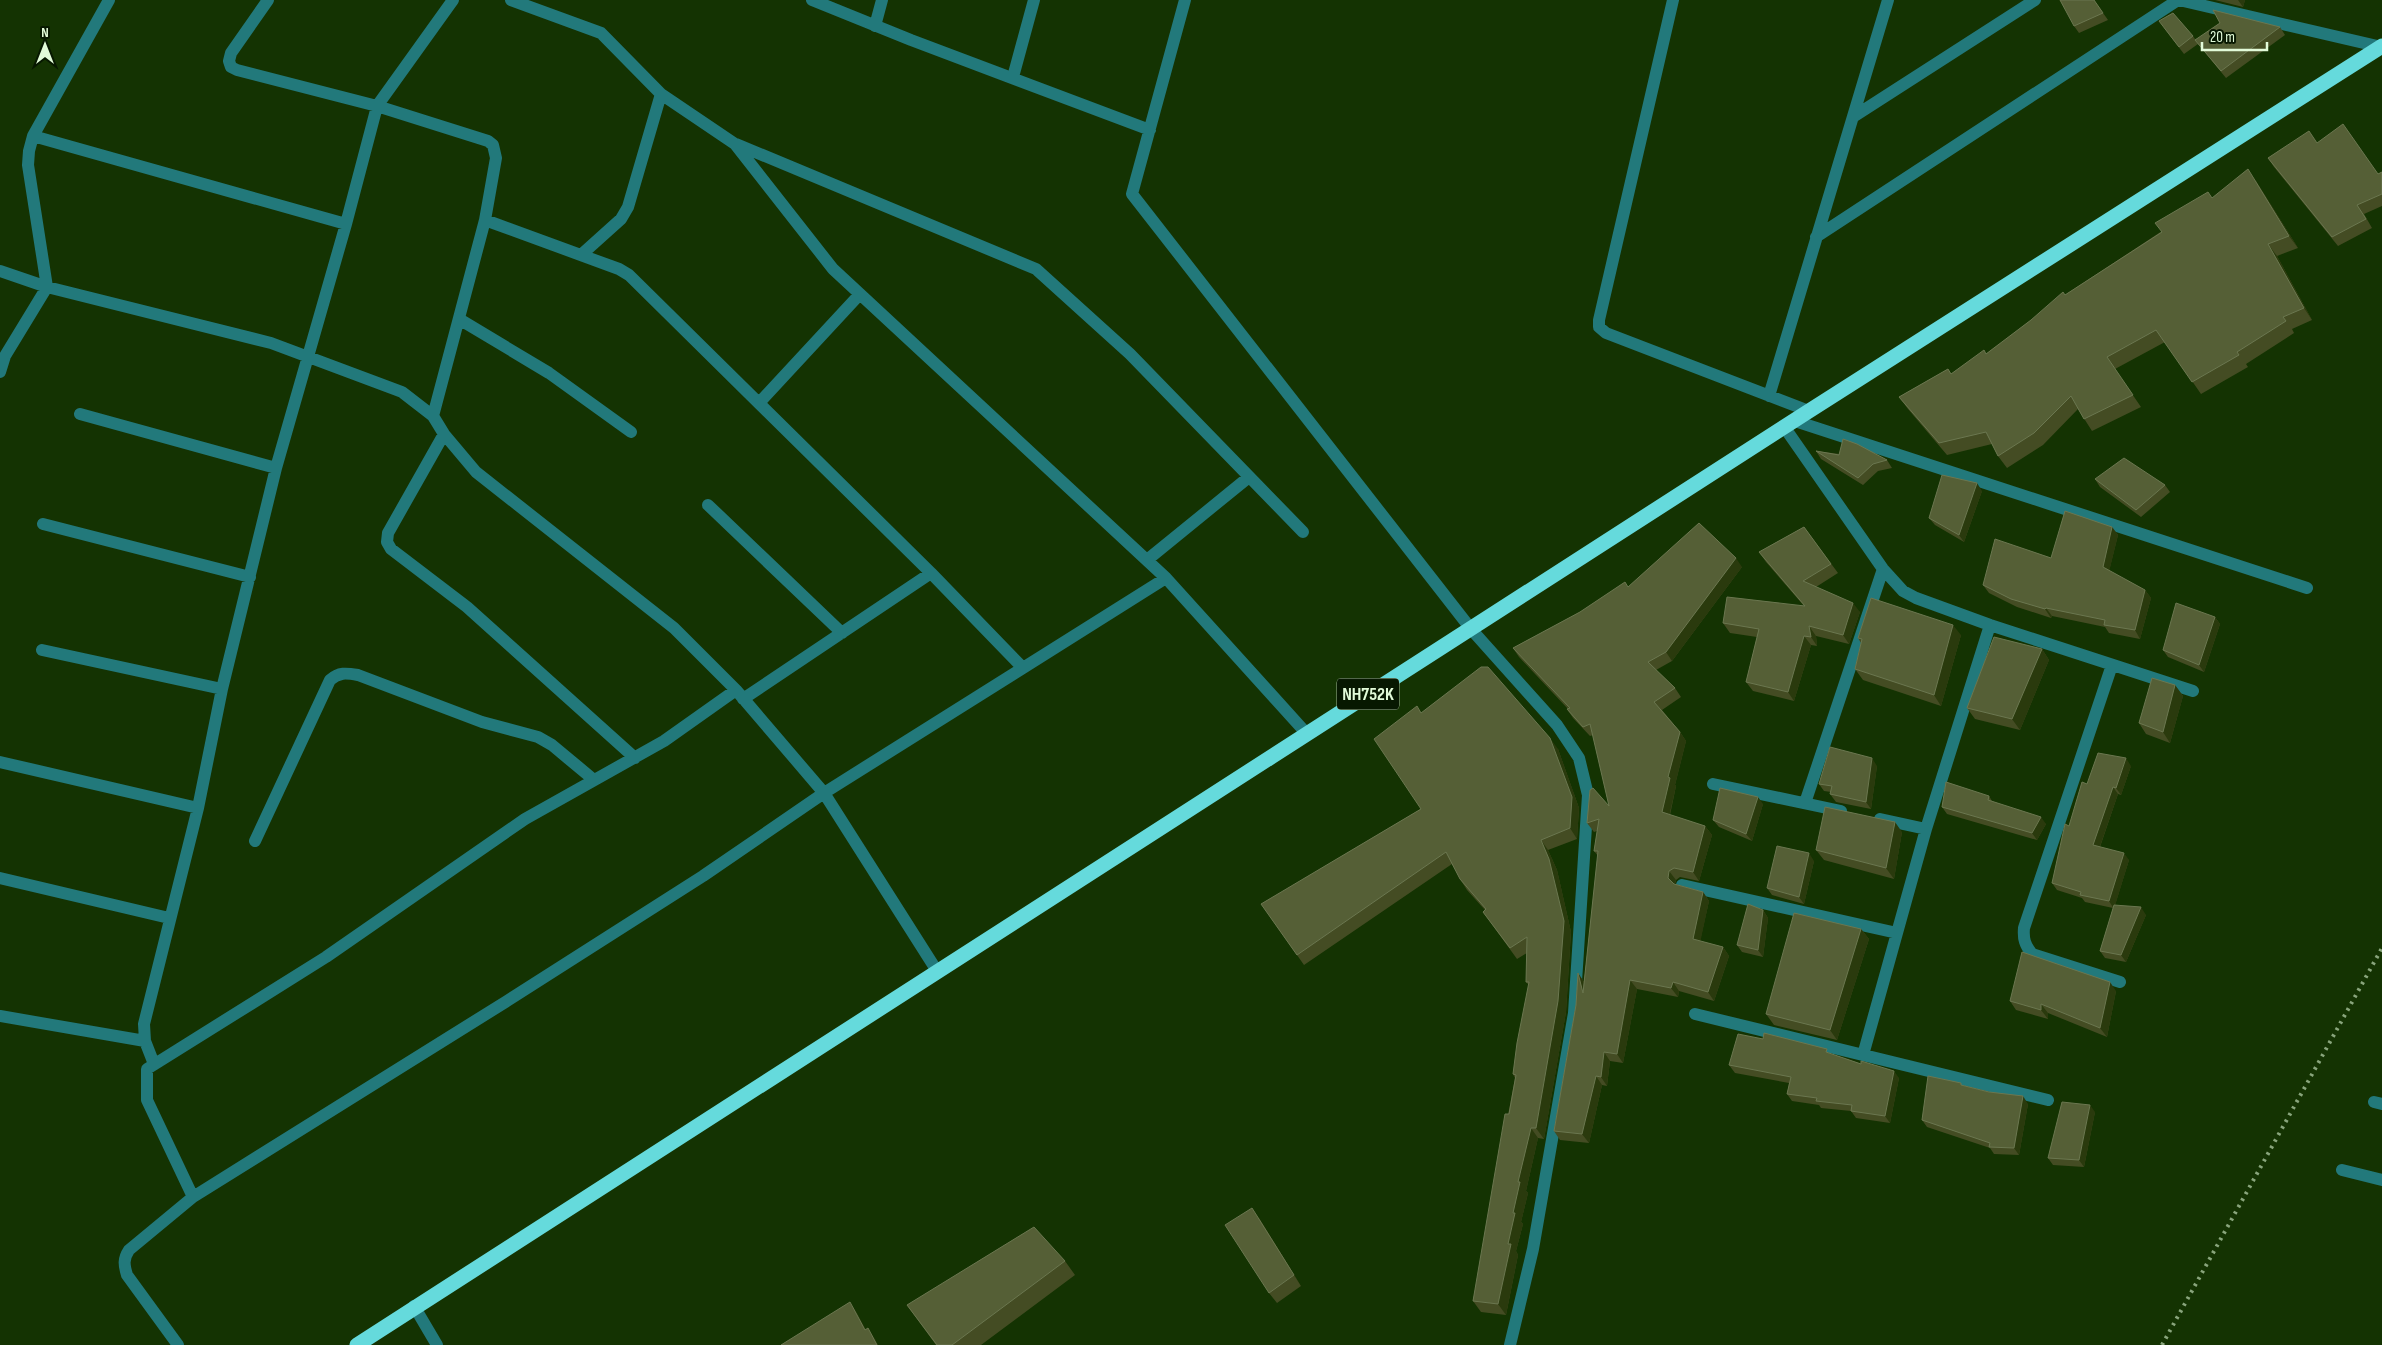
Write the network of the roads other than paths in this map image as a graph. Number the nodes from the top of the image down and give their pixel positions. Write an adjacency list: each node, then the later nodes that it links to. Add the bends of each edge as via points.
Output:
1 (109, 0): 20 (street)
2 (268, 0): 17 (street, via 231,53 231,67)
3 (453, 0): 17 (street)
4 (511, 0): 16 (street, via 601,33)
5 (812, 0): 13 (street)
6 (882, 0): 13 (street)
7 (1034, 0): 15 (street)
8 (1185, 0): 19 (street)
9 (1673, 0): 32 (street, via 1599,320 1600,327 1606,333)
10 (1888, 0): 18 (street)
11 (2035, 0): 18 (street)
12 (2179, 0): 14 (street); 24 (street)
13 (875, 26): 15 (street)
14 (2381, 47): 34 (highway, NH752K)
15 (1013, 77): 19 (street)
16 (661, 94): 21 (street); 25 (street, via 625,213)
17 (377, 106): 22 (street, via 493,145 496,158); 23 (street)
18 (1853, 117): 24 (street)
19 (1150, 130): 52 (street, via 1132,194)
20 (33, 136): 23 (street); 27 (street, via 28,165)
21 (735, 144): 28 (street, via 833,269); 41 (street, via 1036,269 1130,354)
22 (484, 220): 25 (street); 29 (street)
23 (346, 224): 30 (street)
24 (1816, 237): 32 (street)
25 (581, 255): 33 (street, via 629,275)
26 (0, 271): 27 (street)
27 (47, 288): 30 (street, via 270,343); 31 (street)
28 (860, 294): 33 (street); 45 (street)
29 (459, 319): 36 (street); 38 (street, via 549,374)
30 (308, 356): 36 (street, via 402,392); 40 (street)
31 (1, 367)
32 (1768, 396): 34 (street)
33 (759, 403): 47 (street)
34 (1809, 411): 37 (highway, NH752K)
35 (80, 414): 40 (street)
36 (433, 416): 39 (street)
37 (1790, 424): 46 (street); 50 (street); 52 (highway, NH752K)
38 (631, 432)
39 (444, 434): 59 (street, via 476,472 674,628); 61 (street, via 388,533 387,542 391,549 466,607)
40 (276, 468): 48 (street)
41 (1249, 477): 44 (street); 45 (street)
42 (708, 505): 53 (street)
43 (43, 524): 48 (street)
44 (1303, 532)
45 (1147, 560): 49 (street)
46 (1882, 569): 51 (street, via 1903,591 1916,598); 66 (street)
47 (931, 573): 53 (street); 56 (street)
48 (250, 577): 57 (street)
49 (1166, 578): 56 (street); 60 (street)
50 (2307, 588)
51 (1990, 625): 55 (street); 70 (street)
52 (1471, 628): 60 (highway, NH752K); 91 (street, via 1557,725 1579,758 1588,795 1574,1012 1534,1249)
53 (842, 633): 59 (street)
54 (42, 650): 57 (street)
55 (2112, 665): 58 (street); 77 (street, via 2023,937 2032,954)
56 (1023, 668): 65 (street)
57 (222, 689): 67 (street)
58 (2193, 691)
59 (740, 695): 61 (street); 65 (street)
60 (1307, 734): 76 (highway, NH752K)
61 (635, 758): 63 (street)
62 (0, 762): 67 (street)
63 (594, 780): 71 (street, via 538,737 482,722 358,675 337,674 330,680); 82 (street, via 520,823 326,957)
64 (1713, 784): 66 (street)
65 (824, 793): 76 (street); 86 (street, via 703,876)
66 (1805, 803): 68 (street)
67 (198, 808): 74 (street)
68 (1852, 813)
69 (1870, 817): 70 (street)
70 (1926, 829): 75 (street)
71 (255, 841)
72 (0, 878): 74 (street)
73 (1682, 885): 75 (street)
74 (170, 918): 80 (street, via 144,1024)
75 (1897, 933): 81 (street)
76 (937, 971): 87 (highway, NH752K)
77 (2120, 982)
78 (1695, 1014): 81 (street)
79 (0, 1016): 80 (street)
80 (145, 1041): 82 (street)
81 (1863, 1055): 83 (street)
82 (154, 1064): 86 (street, via 147,1069 147,1100)
83 (2048, 1100)
84 (2342, 1170): 85 (street)
85 (2382, 1180)
86 (193, 1197): 88 (street, via 124,1257 127,1275)
87 (414, 1306): 89 (highway, NH752K); 90 (street)
88 (178, 1345)
89 (357, 1345)
90 (437, 1345)
91 (1510, 1345)

